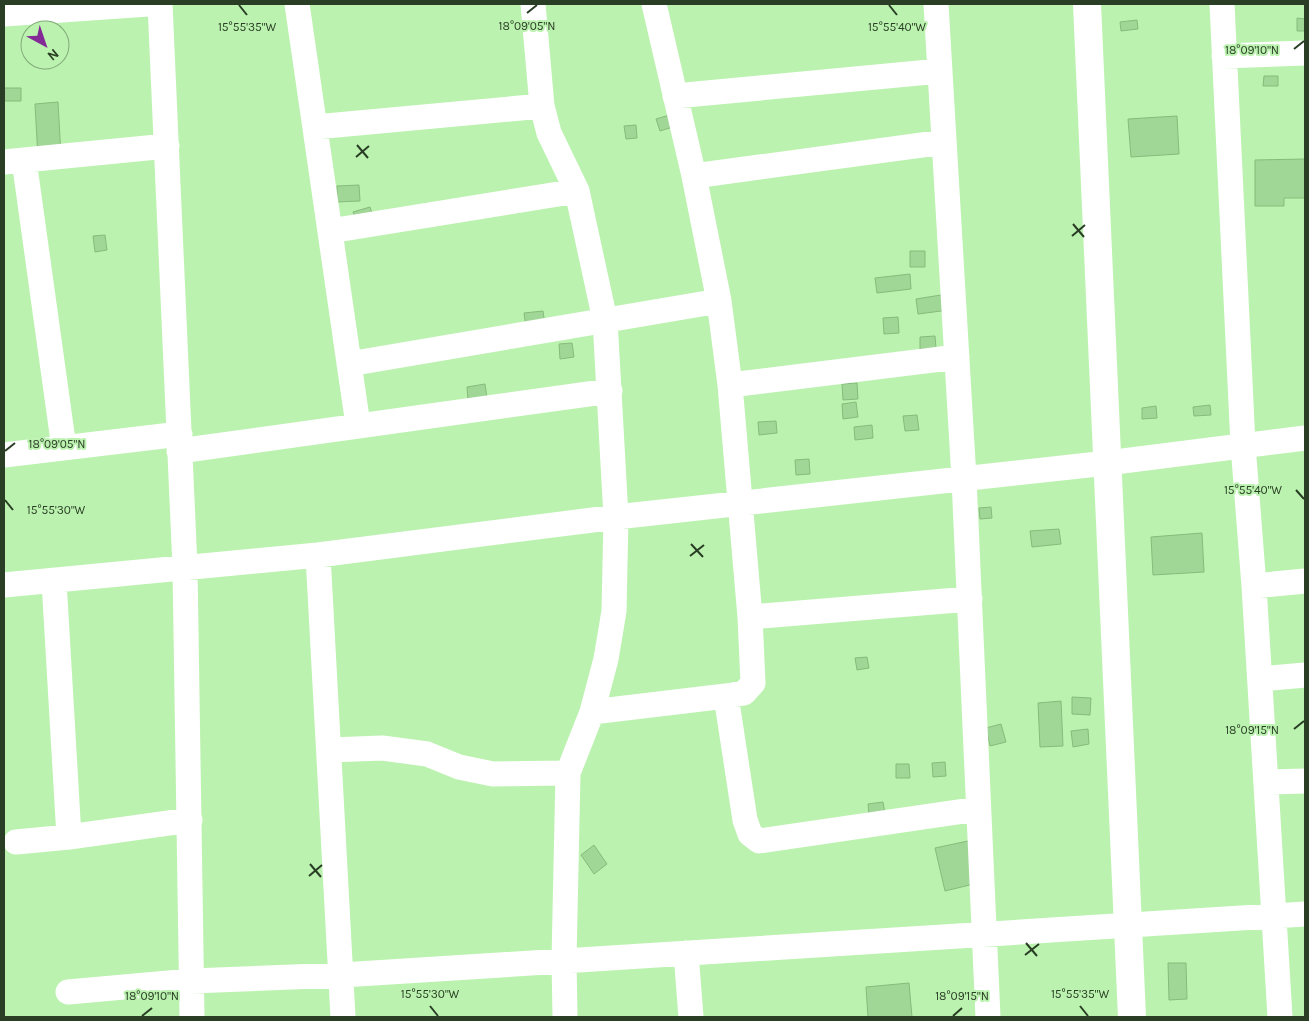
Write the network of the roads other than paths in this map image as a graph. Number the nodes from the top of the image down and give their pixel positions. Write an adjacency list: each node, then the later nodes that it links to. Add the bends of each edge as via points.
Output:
1 (148, 4): 9 (street)
2 (160, 4): 17 (street)
3 (297, 4): 15 (street)
4 (533, 4): 14 (street)
5 (654, 4): 13 (street)
6 (936, 4): 12 (street)
7 (1087, 4): 34 (street)
8 (1222, 4): 11 (street)
9 (4, 14)
10 (1305, 53): 11 (street)
11 (1224, 56): 31 (street)
12 (940, 71): 13 (street); 16 (street)
13 (675, 96): 19 (street)
14 (542, 106): 15 (street); 20 (street, via 549,133)
15 (315, 127): 21 (street)
16 (944, 142): 19 (street); 24 (street)
17 (167, 146): 18 (street); 30 (street)
18 (14, 161): 32 (street)
19 (694, 176): 22 (street)
20 (577, 191): 21 (street); 23 (street)
21 (330, 231): 25 (street)
22 (718, 301): 23 (street); 26 (street)
23 (605, 320): 25 (street); 27 (street)
24 (957, 356): 26 (street); 35 (street)
25 (349, 364): 28 (street)
26 (730, 385): 36 (street)
27 (610, 391): 28 (street); 37 (street)
28 (358, 425): 30 (street)
29 (1305, 438): 31 (street)
30 (179, 442): 32 (street); 39 (street)
31 (1243, 445): 34 (street); 43 (street)
32 (64, 448): 33 (street)
33 (4, 455)
34 (1107, 463): 35 (street); 60 (street)
35 (964, 479): 36 (street); 44 (street)
36 (740, 502): 37 (street); 45 (street)
37 (616, 517): 38 (street); 49 (street, via 614,611)
38 (318, 555): 39 (street); 50 (street)
39 (185, 567): 40 (street); 55 (street)
40 (54, 581): 42 (street); 56 (street)
41 (1305, 581): 43 (street)
42 (4, 586)
43 (1254, 586): 47 (street)
44 (970, 599): 45 (street); 54 (street)
45 (750, 618): 48 (street, via 753,683 744,693)
46 (1305, 676): 47 (street)
47 (1260, 679): 53 (street)
48 (726, 696): 49 (street); 54 (street, via 745,820 750,834 759,841)
49 (592, 712): 51 (street)
50 (330, 750): 51 (street, via 382,748 427,754 459,767 493,774); 64 (street)
51 (568, 773): 63 (street)
52 (1305, 780): 53 (street)
53 (1266, 782): 59 (street)
54 (978, 809): 61 (street)
55 (190, 820): 56 (street); 65 (street)
56 (69, 837): 57 (street)
57 (16, 842)
58 (1305, 914): 59 (street)
59 (1275, 916): 60 (street); 73 (street)
60 (1127, 925): 61 (street); 72 (street)
61 (984, 935): 62 (street); 71 (street)
62 (686, 953): 63 (street); 70 (street)
63 (564, 960): 64 (street); 69 (street)
64 (342, 975): 65 (street); 68 (street)
65 (191, 981): 66 (street); 67 (street)
66 (68, 992)
67 (192, 1017)
68 (343, 1017)
69 (565, 1017)
70 (691, 1017)
71 (988, 1017)
72 (1132, 1017)
73 (1280, 1017)

